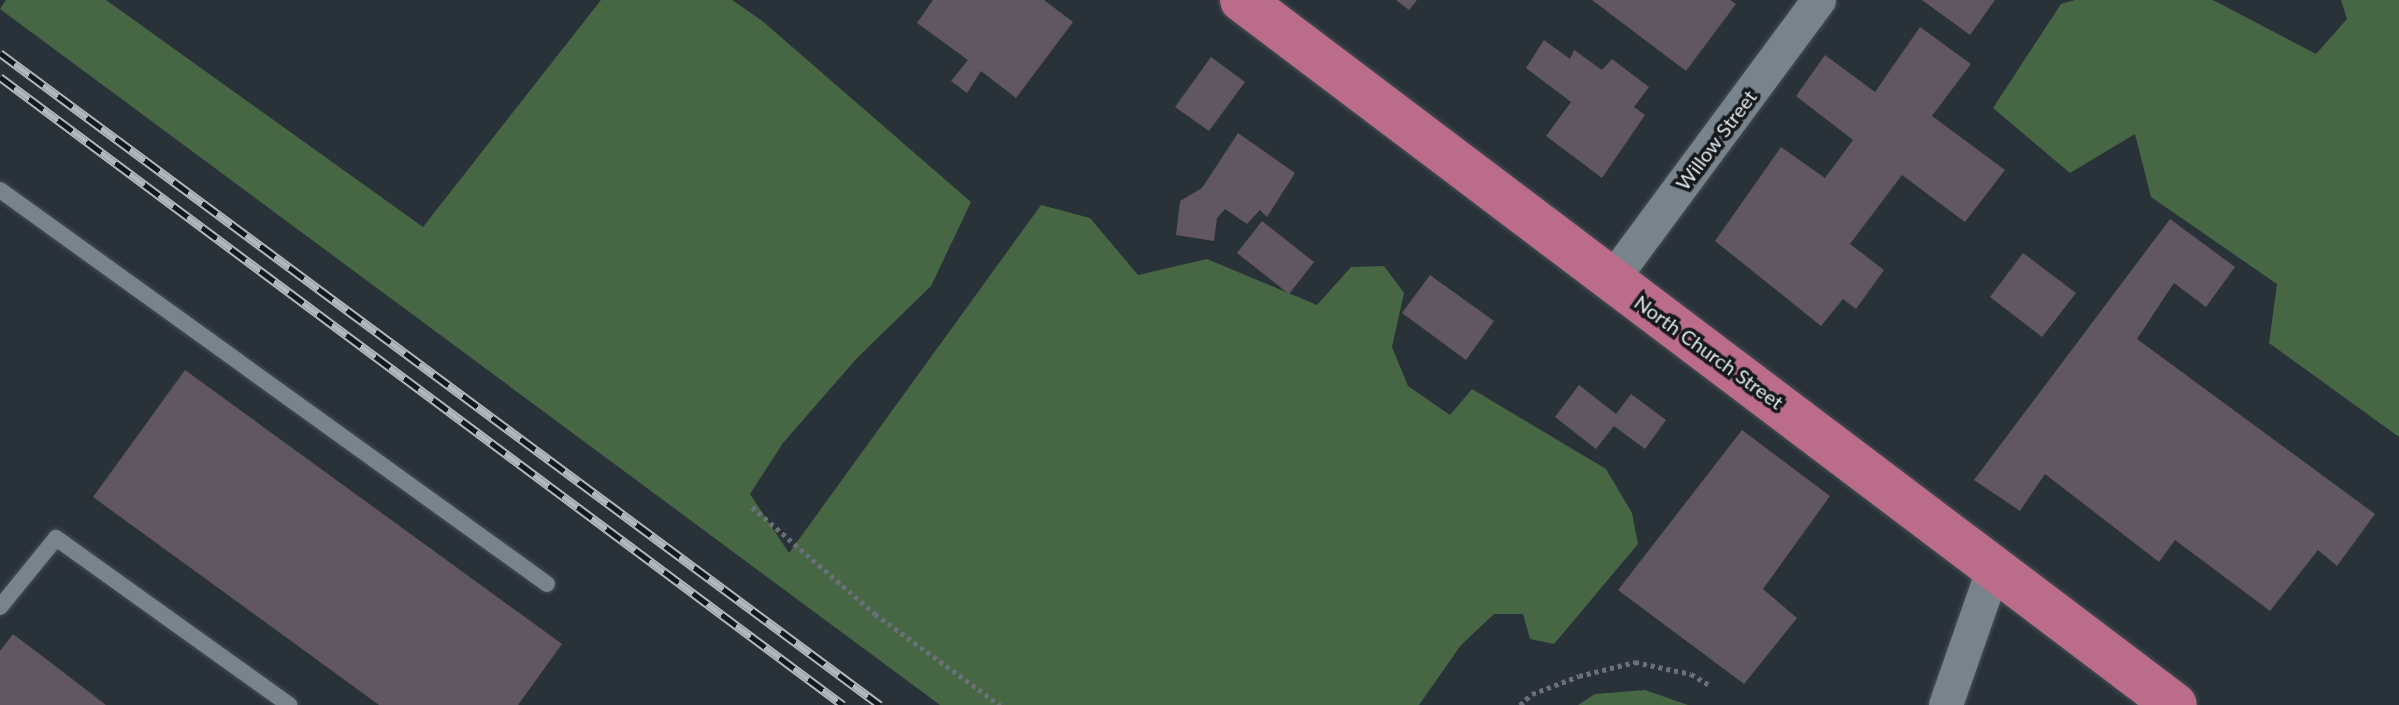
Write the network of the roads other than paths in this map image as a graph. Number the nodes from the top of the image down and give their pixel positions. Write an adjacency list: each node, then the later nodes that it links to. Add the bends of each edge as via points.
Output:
1 (1242, 0): 4 (main road, North Church Street)
2 (1819, 0): 4 (street, Willow Street)
3 (0, 190): 6 (lane)
4 (1612, 280): 5 (main road, North Church Street)
5 (1994, 568): 9 (street); 10 (main road, North Church Street)
6 (547, 584)
7 (0, 607): 8 (lane, via 56,538)
8 (289, 705)
9 (1946, 705)
10 (2175, 705)

